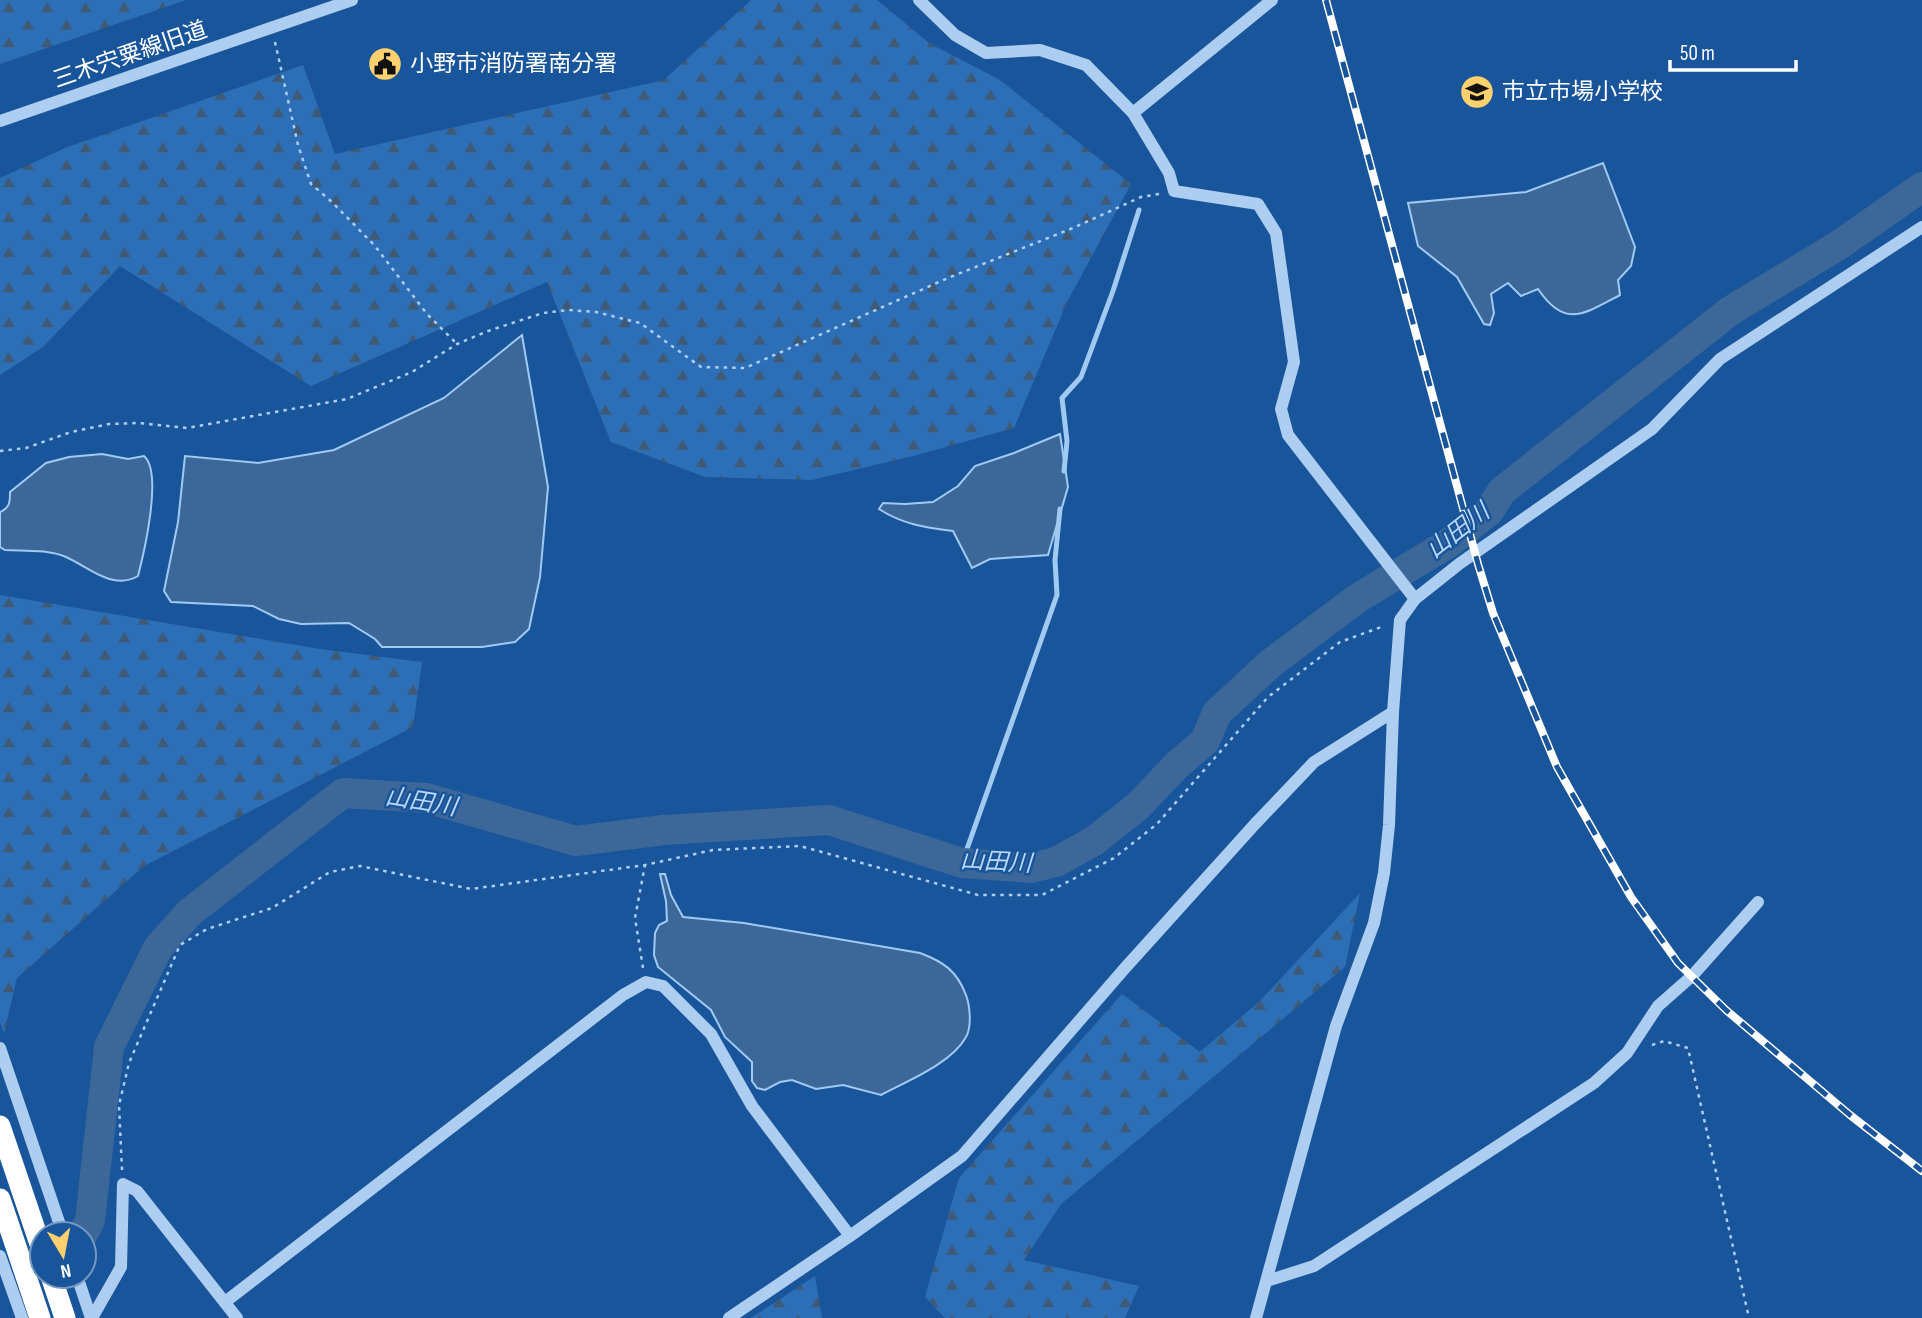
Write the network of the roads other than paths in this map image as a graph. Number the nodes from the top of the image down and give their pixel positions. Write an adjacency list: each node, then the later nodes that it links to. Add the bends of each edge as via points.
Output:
1 (352, 0): 5 (street, 三木宍粟線旧道)
2 (919, 0): 4 (street, via 954,35 986,53 1040,50 1086,65)
3 (1272, 0): 4 (street)
4 (1133, 113): 7 (street, via 1170,173 1174,191 1258,204 1266,214 1276,233 1294,362 1281,409 1288,435)
5 (0, 121)
6 (1922, 227): 7 (street, via 1720,359 1652,429)
7 (1415, 599): 8 (street, via 1400,620)
8 (1393, 712): 15 (street, via 1314,762 1125,968 962,1156); 17 (street, via 1389,825 1374,923 1336,1026)
9 (1758, 902): 17 (street, via 1692,976 1658,1006 1627,1053 1594,1083 1314,1266)
10 (0, 1048): 14 (street)
11 (0, 1126): 13 (highway)
12 (0, 1199): 22 (highway)
13 (32, 1220)
14 (57, 1220)
15 (850, 1236): 20 (street, via 751,1106 711,1034 663,986 646,982 623,995); 26 (street)
16 (0, 1256): 21 (street)
17 (1267, 1281): 27 (street)
18 (56, 1290): 23 (highway)
19 (82, 1290): 24 (street)
20 (225, 1303): 24 (street, via 137,1191 123,1185 121,1267); 25 (street)
21 (22, 1318)
22 (40, 1318)
23 (65, 1318)
24 (92, 1318)
25 (237, 1318)
26 (729, 1318)
27 (1256, 1318)

